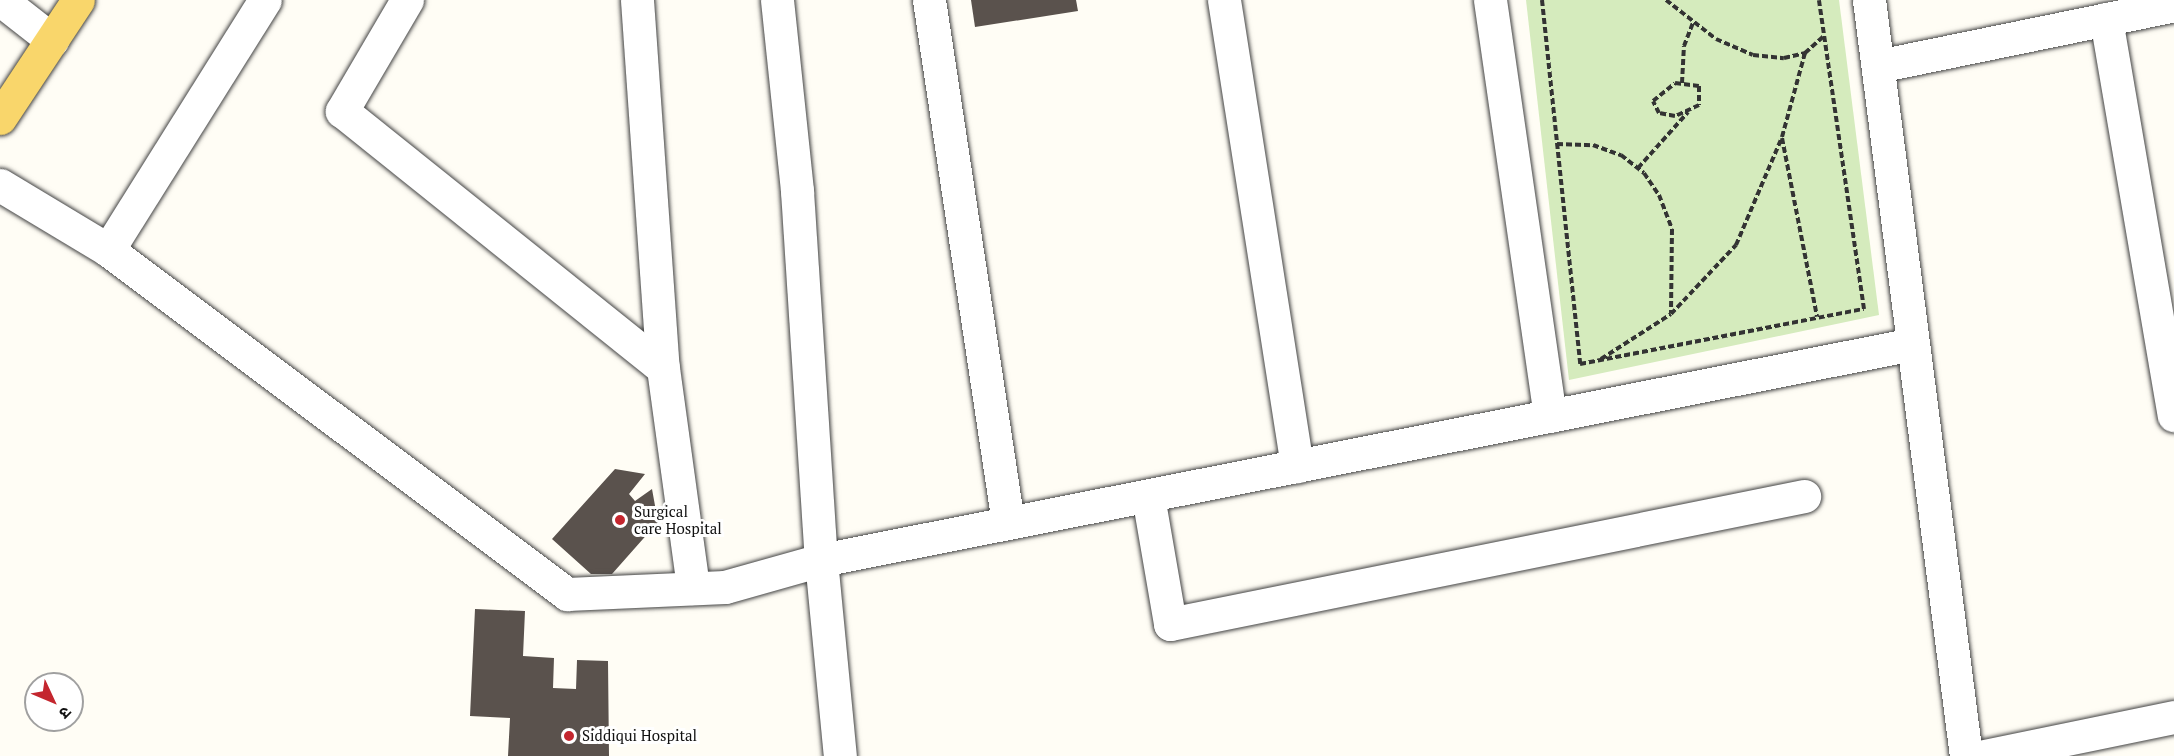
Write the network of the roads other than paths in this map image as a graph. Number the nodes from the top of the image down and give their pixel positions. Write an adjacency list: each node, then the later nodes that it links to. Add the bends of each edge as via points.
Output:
1 (1, 0): 13 (street)
2 (78, 0): 13 (main road)
3 (265, 0): 17 (street)
4 (407, 0): 19 (street, via 342,111)
5 (637, 0): 19 (street)
6 (777, 0): 26 (street, via 797,191)
7 (929, 0): 25 (street)
8 (1224, 0): 22 (street)
9 (1490, 0): 21 (street)
10 (1869, 0): 14 (street)
11 (2174, 5): 12 (street)
12 (2106, 19): 14 (street); 20 (street)
13 (52, 40): 15 (main road)
14 (1878, 66): 18 (street)
15 (0, 118)
16 (0, 185): 17 (street)
17 (108, 250): 27 (street, via 567,594)
18 (1913, 344): 21 (street); 30 (street)
19 (663, 368): 27 (street)
20 (2174, 415)
21 (1550, 416): 22 (street)
22 (1297, 466): 23 (street)
23 (1148, 496): 24 (street, via 1170,624); 25 (street)
24 (1804, 496)
25 (1008, 523): 26 (street)
26 (822, 560): 27 (street, via 725,587); 29 (street)
27 (693, 588)
28 (2174, 717): 31 (street)
29 (840, 756)
30 (1966, 756)
31 (1984, 756)

